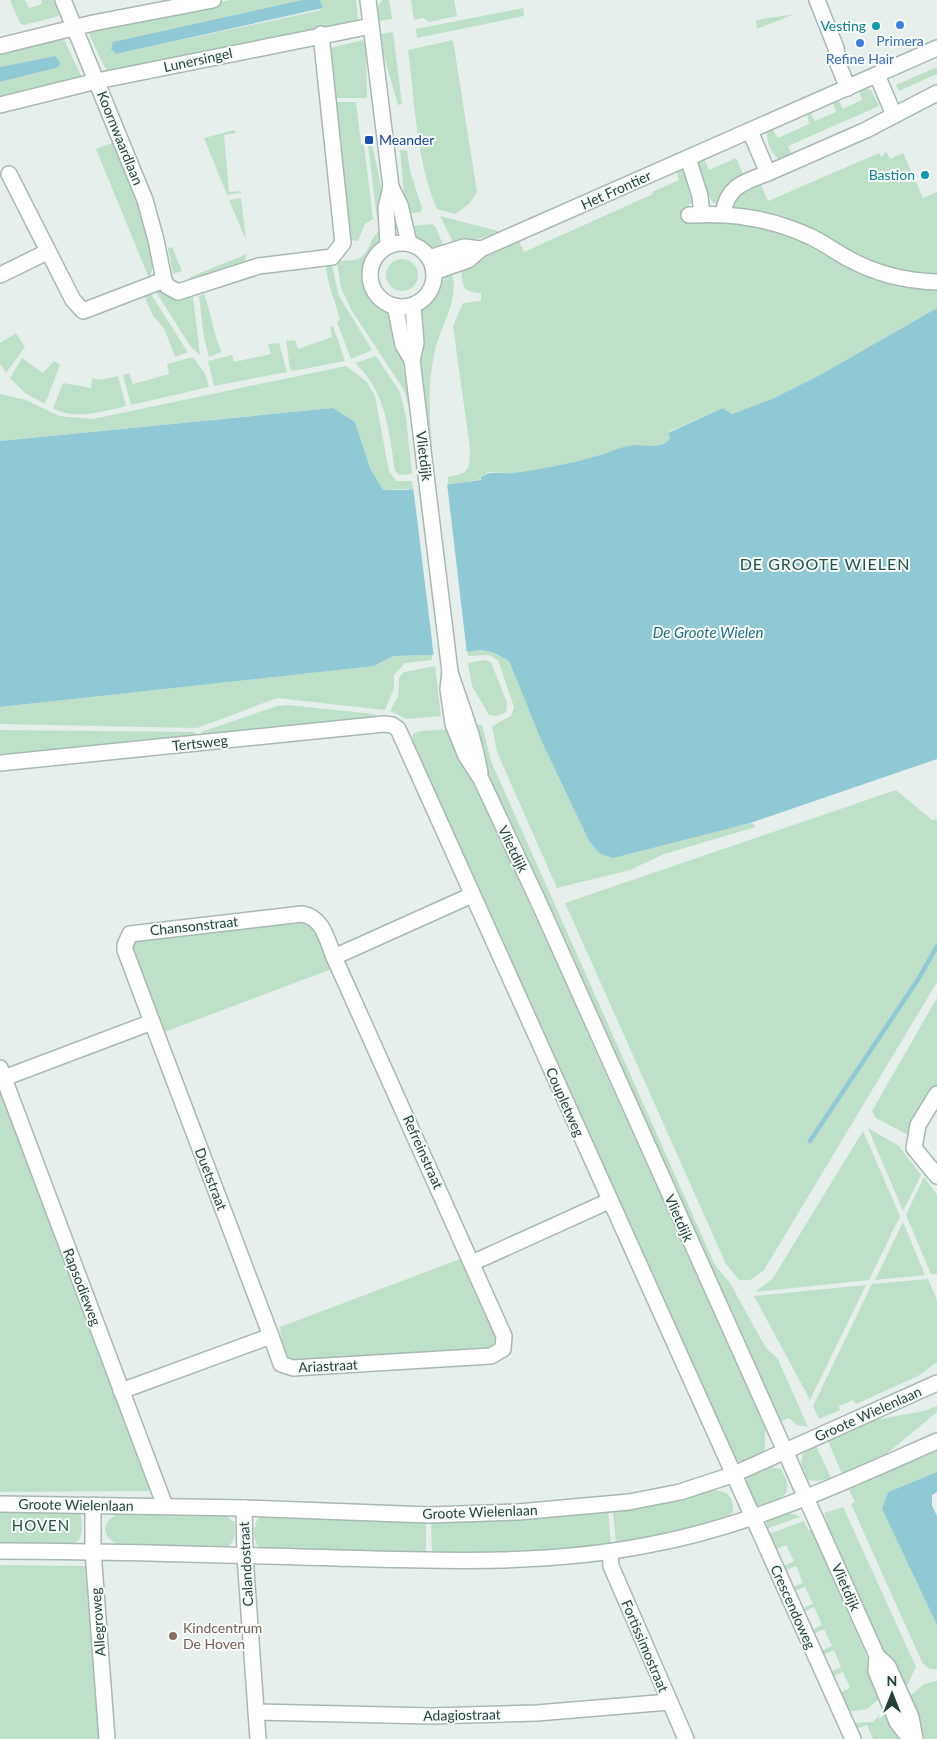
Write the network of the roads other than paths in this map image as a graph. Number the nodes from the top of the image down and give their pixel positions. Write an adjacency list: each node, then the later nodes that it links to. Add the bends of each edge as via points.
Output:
1 (63, 0): 6 (street, Koornwaardlaan)
2 (213, 0): 6 (street)
3 (368, 0): 5 (street)
4 (817, 0): 12 (street)
5 (371, 26): 7 (street, Lunersingel); 20 (street)
6 (75, 27): 8 (street); 11 (street, Koornwaardlaan)
7 (321, 34): 11 (street, Lunersingel); 27 (street, via 343,244 332,257 259,266 178,292 167,286)
8 (0, 46)
9 (937, 48): 10 (street, Het Frontier)
10 (877, 75): 12 (street, Het Frontier); 15 (street)
11 (97, 81): 14 (street, Lunersingel); 27 (street, Koornwaardlaan, via 144,200)
12 (848, 88): 16 (street, Het Frontier)
13 (937, 93): 15 (street)
14 (0, 105)
15 (894, 115): 18 (street)
16 (750, 131): 17 (street, Het Frontier); 18 (street)
17 (688, 158): 21 (street, via 700,196 696,215); 25 (street, Het Frontier, via 482,249 468,260)
18 (768, 173): 21 (street, via 737,186 728,196)
19 (9, 174): 24 (street)
20 (391, 186): 22 (street, via 400,205); 23 (street, via 386,208)
21 (723, 214): 28 (street, via 786,226 826,244 855,262 891,276)
22 (409, 243): 23 (street); 25 (street, via 417,246)
23 (388, 245): 30 (street, via 374,259 370,278 378,296)
24 (47, 252): 26 (street); 27 (street, via 83,312)
25 (432, 265): 29 (street, via 434,280 427,295)
26 (0, 275)
27 (164, 280)
28 (937, 282)
29 (413, 304): 30 (street); 31 (street, Vlietdijk, via 416,343)
30 (395, 306): 31 (street, Vlietdijk, via 403,345)
31 (412, 360): 47 (street, Vlietdijk, via 450,672 448,690 453,724 466,756 481,779)
32 (398, 729): 33 (street, Tertsweg, via 384,724); 34 (street, Coupletweg)
33 (0, 763)
34 (472, 895): 35 (street); 40 (street, Coupletweg)
35 (334, 957): 36 (street, Chansonstraat, via 320,924 309,915 130,934 124,944 125,950); 41 (street, Refreinstraat)
36 (152, 1022): 37 (street); 42 (street, Duetstraat)
37 (2, 1073): 45 (street, Rapsodieweg)
38 (937, 1094): 39 (street, via 918,1125 914,1148)
39 (937, 1176)
40 (610, 1201): 41 (street); 48 (street, Coupletweg)
41 (472, 1262): 43 (street, Refreinstraat, via 504,1336)
42 (271, 1336): 43 (street, Ariastraat, via 281,1364 293,1368 491,1356); 45 (street)
43 (503, 1349)
44 (937, 1382): 47 (street, Groote Wielenlaan)
45 (121, 1391): 52 (street, Rapsodieweg)
46 (937, 1441): 49 (street)
47 (784, 1452): 48 (street, Groote Wielenlaan); 49 (street, Vlietdijk)
48 (732, 1475): 53 (street, Groote Wielenlaan, via 680,1492 629,1502 518,1512 429,1515); 54 (street, Crescendoweg)
49 (805, 1498): 54 (street); 59 (street, Vlietdijk)
50 (0, 1504): 51 (street, Groote Wielenlaan)
51 (93, 1505): 52 (street, Groote Wielenlaan); 56 (street, Allegroweg)
52 (165, 1506): 53 (street, Groote Wielenlaan)
53 (244, 1508): 58 (street, Calandostraat)
54 (753, 1519): 57 (street, via 696,1535); 65 (street, Crescendoweg)
55 (0, 1551): 56 (street)
56 (93, 1551): 58 (street); 62 (street, Allegroweg)
57 (610, 1552): 58 (street, via 429,1561); 60 (street, Fortissimostraat, via 610,1566)
58 (245, 1556): 61 (street, Calandostraat)
59 (877, 1656): 66 (street, Vlietdijk, via 876,1671 897,1722); 67 (street, Vlietdijk, via 888,1666 911,1717)
60 (669, 1702): 61 (street, Adagiostraat, via 537,1713 438,1716); 64 (street, Fortissimostraat)
61 (256, 1712): 63 (street, Calandostraat)
62 (107, 1739)
63 (258, 1739)
64 (686, 1739)
65 (853, 1739)
66 (910, 1739)
67 (915, 1739)

